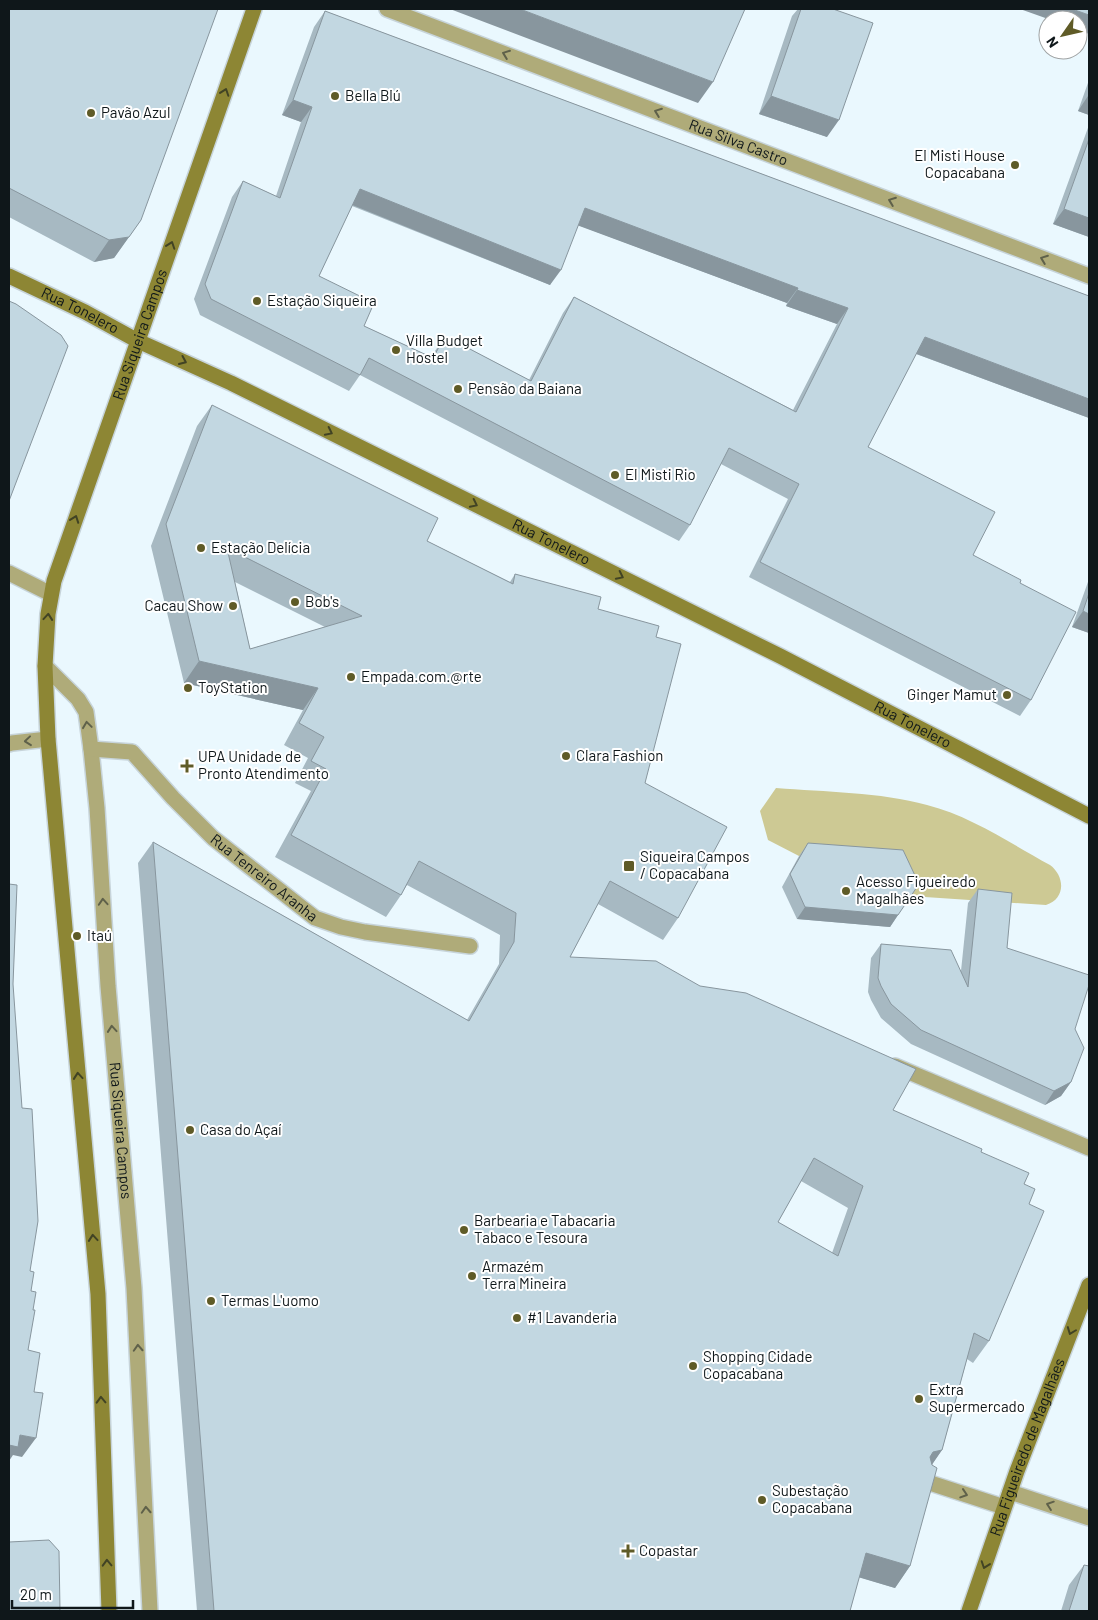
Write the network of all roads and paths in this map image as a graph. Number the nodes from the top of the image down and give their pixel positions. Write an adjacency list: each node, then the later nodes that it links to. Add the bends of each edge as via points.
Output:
1 (254, 9): 5 (main road, Rua Siqueira Campos, one-way to 1)
2 (387, 9): 4 (street, Rua Silva Castro, one-way to 2)
3 (9, 276): 5 (main road, Rua Tonelero)
4 (1089, 276)
5 (138, 341): 7 (main road, Rua Siqueira Campos, one-way to 5); 12 (main road, Rua Tonelero, one-way to 12, via 231,383 762,647)
6 (9, 573): 7 (street)
7 (51, 594): 8 (main road, Rua Siqueira Campos, one-way to 7)
8 (45, 666): 9 (main road, Rua Siqueira Campos); 11 (street, Rua Siqueira Campos, one-way to 8, via 86,712 78,699)
9 (48, 739): 10 (street, one-way to 10); 21 (main road, Rua Siqueira Campos, one-way to 9, via 98,1294)
10 (9, 744)
11 (91, 749): 13 (street, Rua Tenreiro Aranha, via 132,752 213,838 315,918 341,928); 22 (street, Rua Siqueira Campos, one-way to 11, via 134,1288)
12 (1089, 816)
13 (470, 946)
14 (879, 1059): 15 (street)
15 (1089, 1148)
16 (1089, 1285): 18 (main road, Rua Figueiredo de Magalhães, one-way to 18)
17 (924, 1481): 19 (street, one-way to 19)
18 (1010, 1492): 19 (main road, Rua Figueiredo de Magalhães); 20 (street, one-way to 18)
19 (1004, 1507): 23 (main road, Rua Figueiredo de Magalhães, one-way to 23)
20 (1089, 1518)
21 (109, 1611)
22 (150, 1611)
23 (969, 1611)

